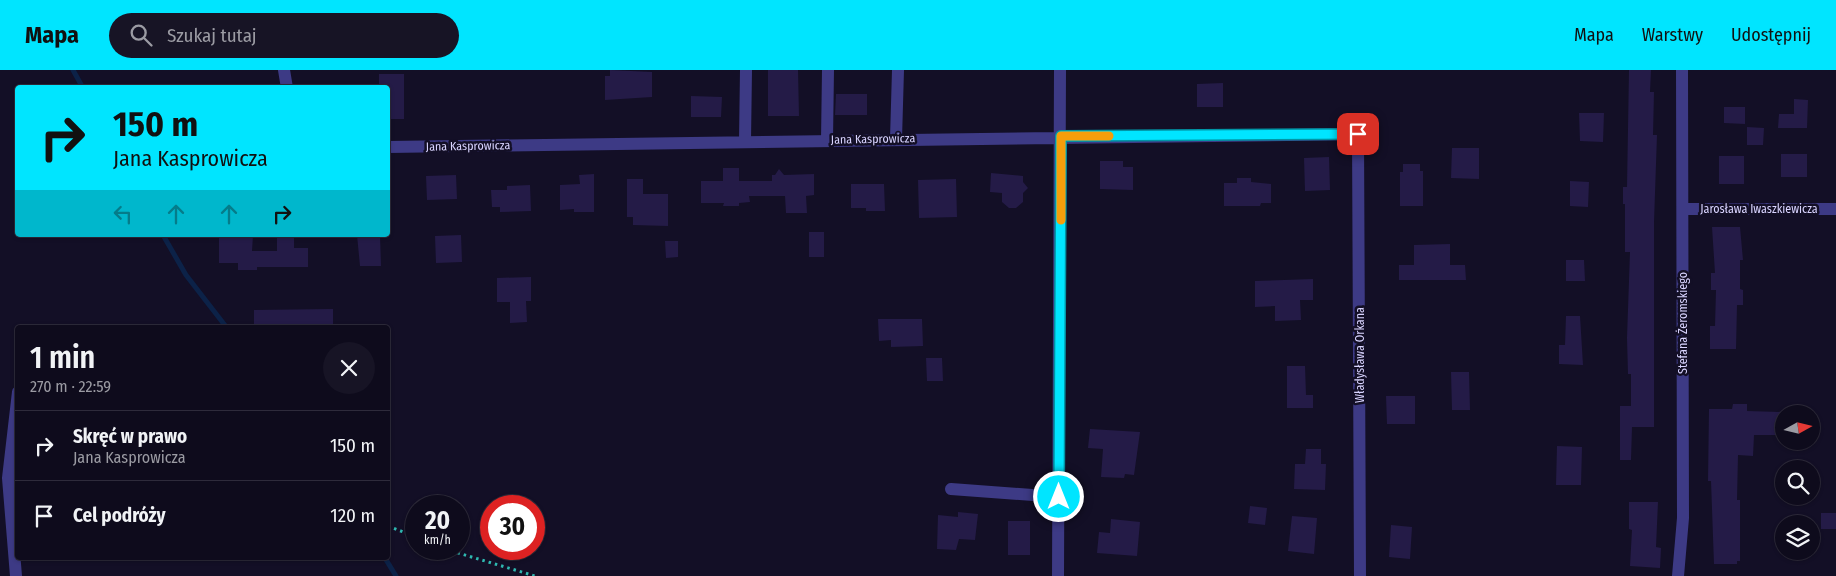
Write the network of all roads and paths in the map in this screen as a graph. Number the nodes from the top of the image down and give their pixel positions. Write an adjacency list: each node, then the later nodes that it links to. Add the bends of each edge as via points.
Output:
1 (284, 70): 7 (street)
2 (746, 70): 12 (street)
3 (828, 70): 11 (street)
4 (898, 70): 10 (street)
5 (1060, 70): 9 (street)
6 (1682, 70): 14 (street, Stefana Żeromskiego)
7 (286, 85)
8 (1358, 134): 9 (street, Jana Kasprowicza); 25 (street, Władysława Orkana)
9 (1061, 136): 10 (street, Jana Kasprowicza); 18 (street)
10 (896, 139): 11 (street, Jana Kasprowicza)
11 (827, 140): 12 (street, Jana Kasprowicza)
12 (745, 141): 13 (street, Jana Kasprowicza)
13 (390, 147)
14 (1683, 209): 15 (street, Jarosława Iwaszkiewicza); 26 (street, Stefana Żeromskiego, via 1683,518)
15 (1836, 209)
16 (15, 418): 22 (street, via 8,478)
17 (951, 489): 18 (street)
18 (1059, 497): 24 (street)
19 (390, 527): 20 (path)
20 (405, 533)
21 (470, 556): 23 (path)
22 (16, 576)
23 (535, 576)
24 (1058, 576)
25 (1360, 576)
26 (1678, 576)

